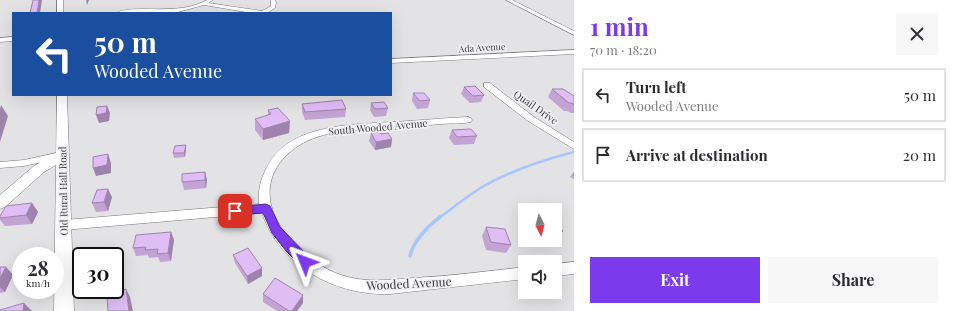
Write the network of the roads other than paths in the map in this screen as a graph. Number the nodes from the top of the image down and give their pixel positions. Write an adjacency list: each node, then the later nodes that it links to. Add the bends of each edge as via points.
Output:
1 (60, 0): 6 (main road)
2 (211, 0): 5 (street)
3 (273, 0): 9 (street, via 273,7)
4 (508, 0): 10 (street)
5 (204, 4): 7 (street, via 177,10); 8 (street)
6 (60, 12)
7 (138, 12)
8 (256, 12)
9 (264, 12)
10 (574, 33)
11 (12, 39): 12 (street)
12 (0, 40)
13 (574, 52): 14 (street, Ada Avenue)
14 (392, 61)
15 (487, 85): 18 (street, Quail Drive)
16 (62, 96): 19 (main road, Old Rural Hall Road)
17 (468, 120): 22 (street, South Wooded Avenue, via 342,129 308,137 285,150 272,164 264,185)
18 (574, 146)
19 (63, 155): 20 (street); 21 (main road, via 39,169); 23 (main road, Old Rural Hall Road)
20 (0, 166)
21 (0, 203)
22 (266, 208): 23 (street); 26 (street, Wooded Avenue, via 276,230 305,262 330,277 352,285 389,287)
23 (64, 225): 27 (main road, Old Rural Hall Road)
24 (574, 268): 25 (street)
25 (562, 269)
26 (518, 274)
27 (64, 311)

